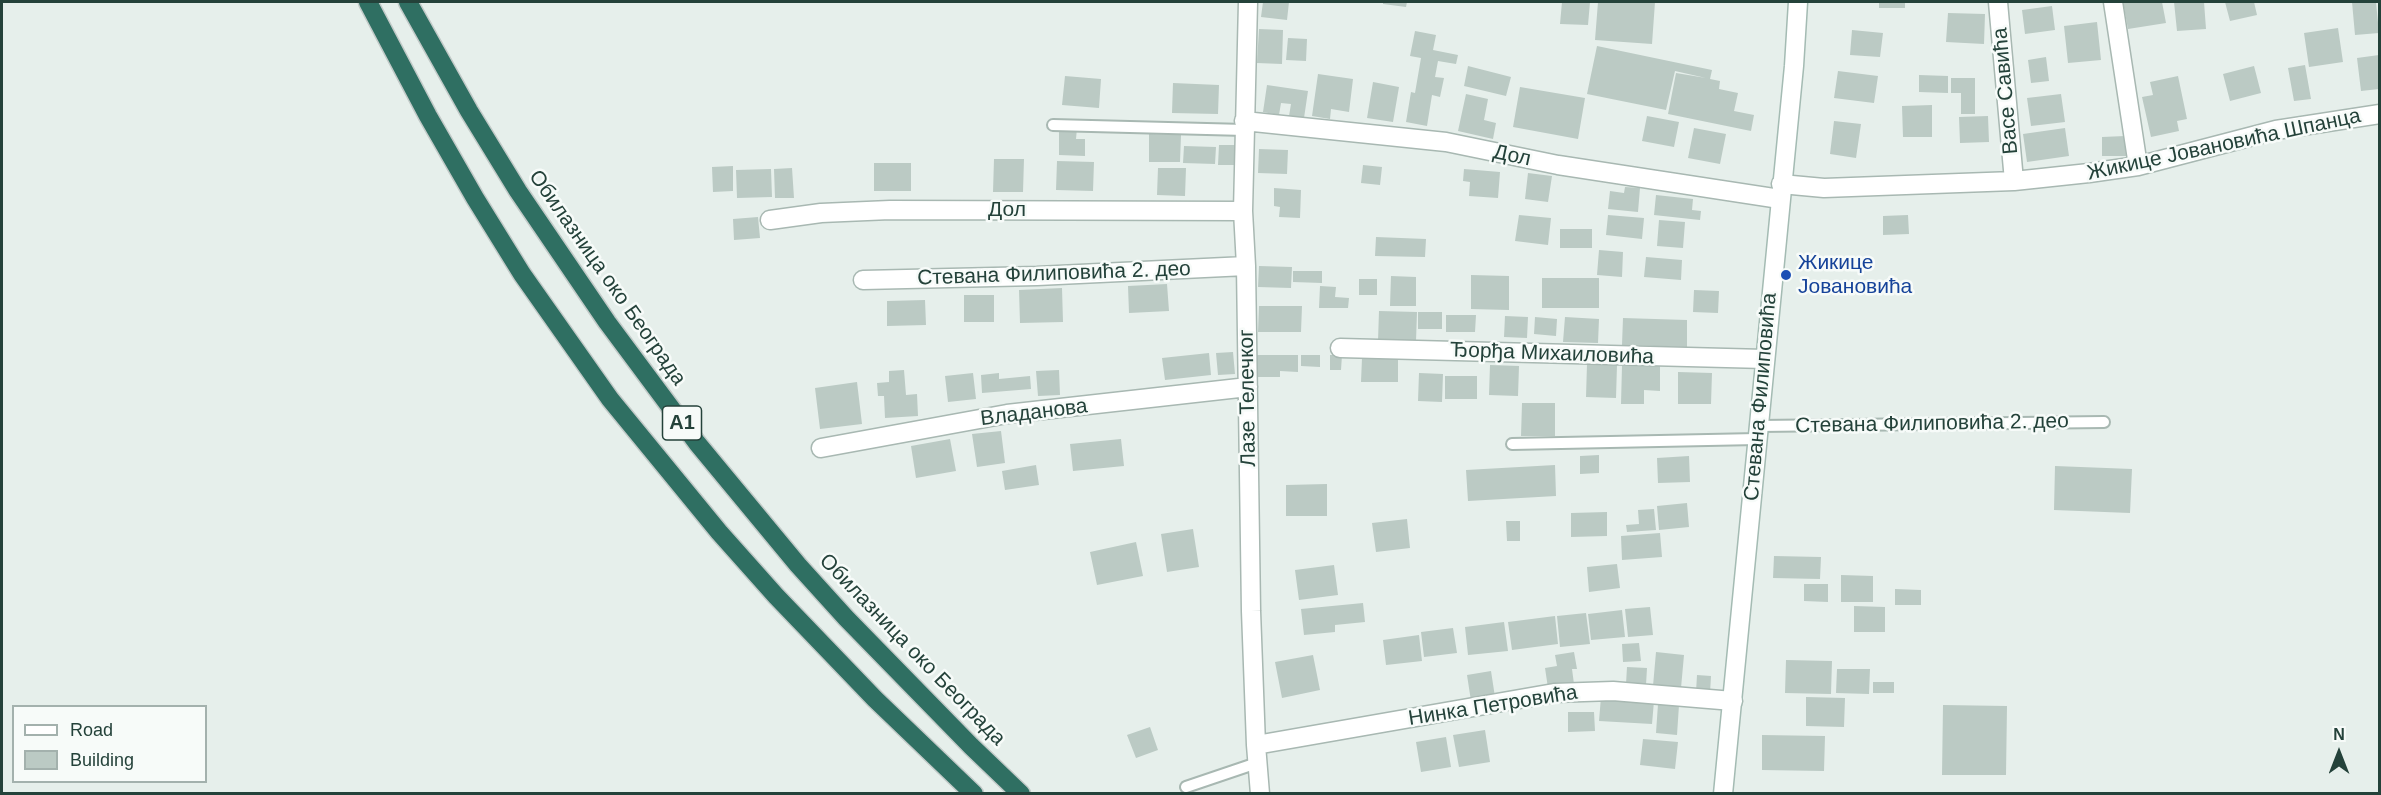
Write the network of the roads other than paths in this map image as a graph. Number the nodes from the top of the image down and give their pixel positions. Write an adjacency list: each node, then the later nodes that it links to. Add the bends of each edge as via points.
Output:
1 (368, 2): 27 (highway, A1, via 475,198 522,274 610,399 783,604 874,699)
2 (408, 2): 28 (highway, Обилазница око Београда / A1, via 524,200 690,434 846,618)
3 (1248, 2): 9 (street, Лазе Телечког)
4 (1798, 2): 12 (street, Стевана Филиповића)
5 (1998, 2): 11 (street, Васе Савића)
6 (2113, 2): 10 (street)
7 (2379, 114): 10 (street, Жикице Јовановића Шпанца, via 2276,130)
8 (1053, 125): 9 (lane)
9 (1245, 125): 12 (street, Дол, via 1446,142 1558,165); 13 (street, Лазе Телечког)
10 (2138, 166): 11 (street, Жикице Јовановића Шпанца)
11 (2014, 181): 12 (street, Жикице Јовановића Шпанца)
12 (1780, 191): 18 (street, Стевана Филиповића)
13 (1243, 211): 14 (street, Дол, via 890,210); 15 (street, Лазе Телечког)
14 (770, 220)
15 (1246, 266): 16 (street, Стевана Филиповића 2. део); 19 (street, Лазе Телечког)
16 (863, 280)
17 (1340, 348): 18 (street, Ђорђа Михаиловића)
18 (1765, 359): 21 (street, Стевана Филиповића)
19 (1248, 387): 23 (street, Владанова, via 1007,414); 25 (street, Лазе Телечког)
20 (2104, 422): 21 (lane, Стевана Филиповића 2. део)
21 (1758, 433): 22 (lane, Стевана Филиповића 2. део); 24 (street, Стевана Филиповића)
22 (1512, 444)
23 (821, 448)
24 (1732, 701): 25 (street, Нинка Петровића, via 1613,691 1554,693); 30 (street, Стевана Филиповића)
25 (1256, 754): 26 (lane); 29 (street, Лазе Телечког)
26 (1186, 788)
27 (974, 794)
28 (1021, 794)
29 (1260, 794)
30 (1723, 794)

